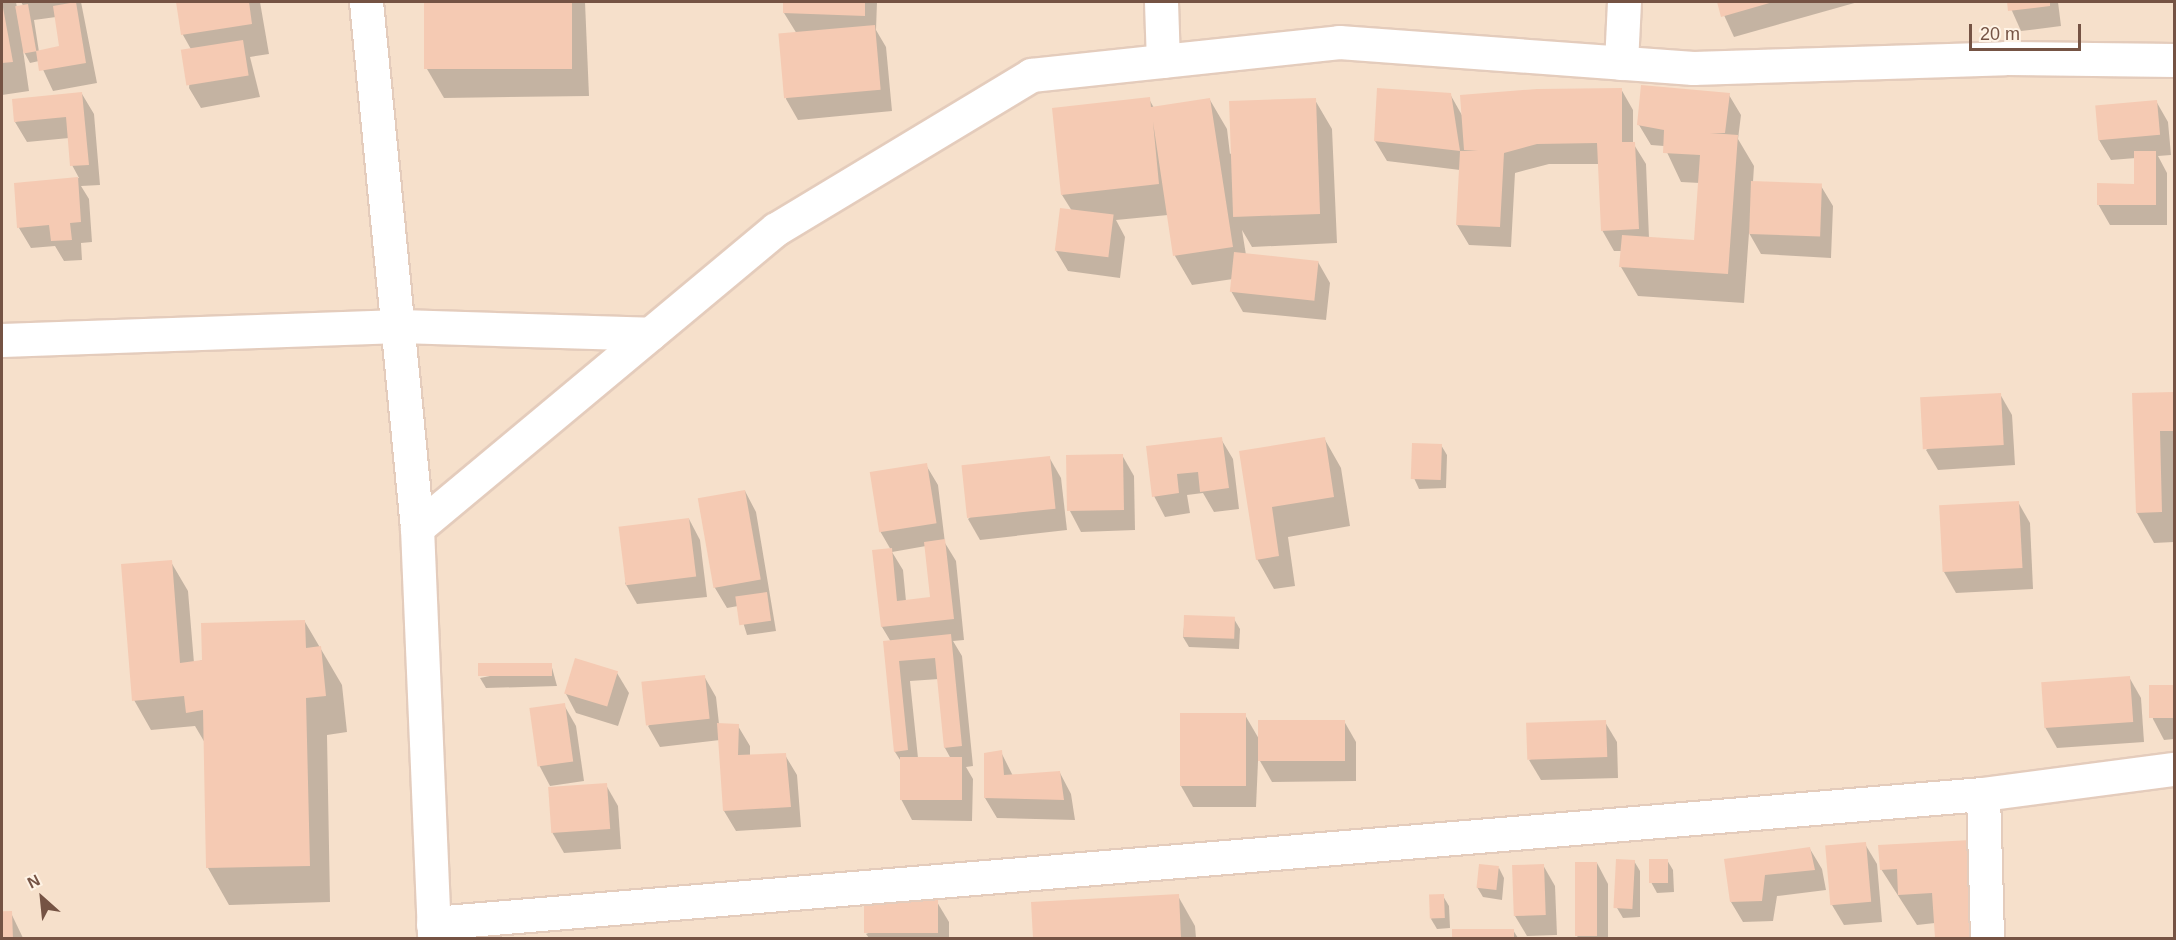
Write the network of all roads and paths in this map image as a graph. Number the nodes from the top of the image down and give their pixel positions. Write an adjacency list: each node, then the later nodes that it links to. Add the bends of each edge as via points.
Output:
1 (366, 2): 7 (street)
2 (1161, 2): 5 (street)
3 (1624, 2): 6 (street)
4 (2175, 60): 6 (street, via 2004,58 1693,68)
5 (1163, 61): 6 (street, via 1339,42); 8 (street, via 1030,75 776,229)
6 (1621, 63)
7 (400, 326): 8 (street); 9 (street); 10 (street)
8 (650, 334): 10 (street)
9 (2, 340)
10 (417, 528): 13 (street)
11 (2175, 769): 12 (street)
12 (1983, 794): 13 (street); 14 (street)
13 (434, 931)
14 (1987, 939)

